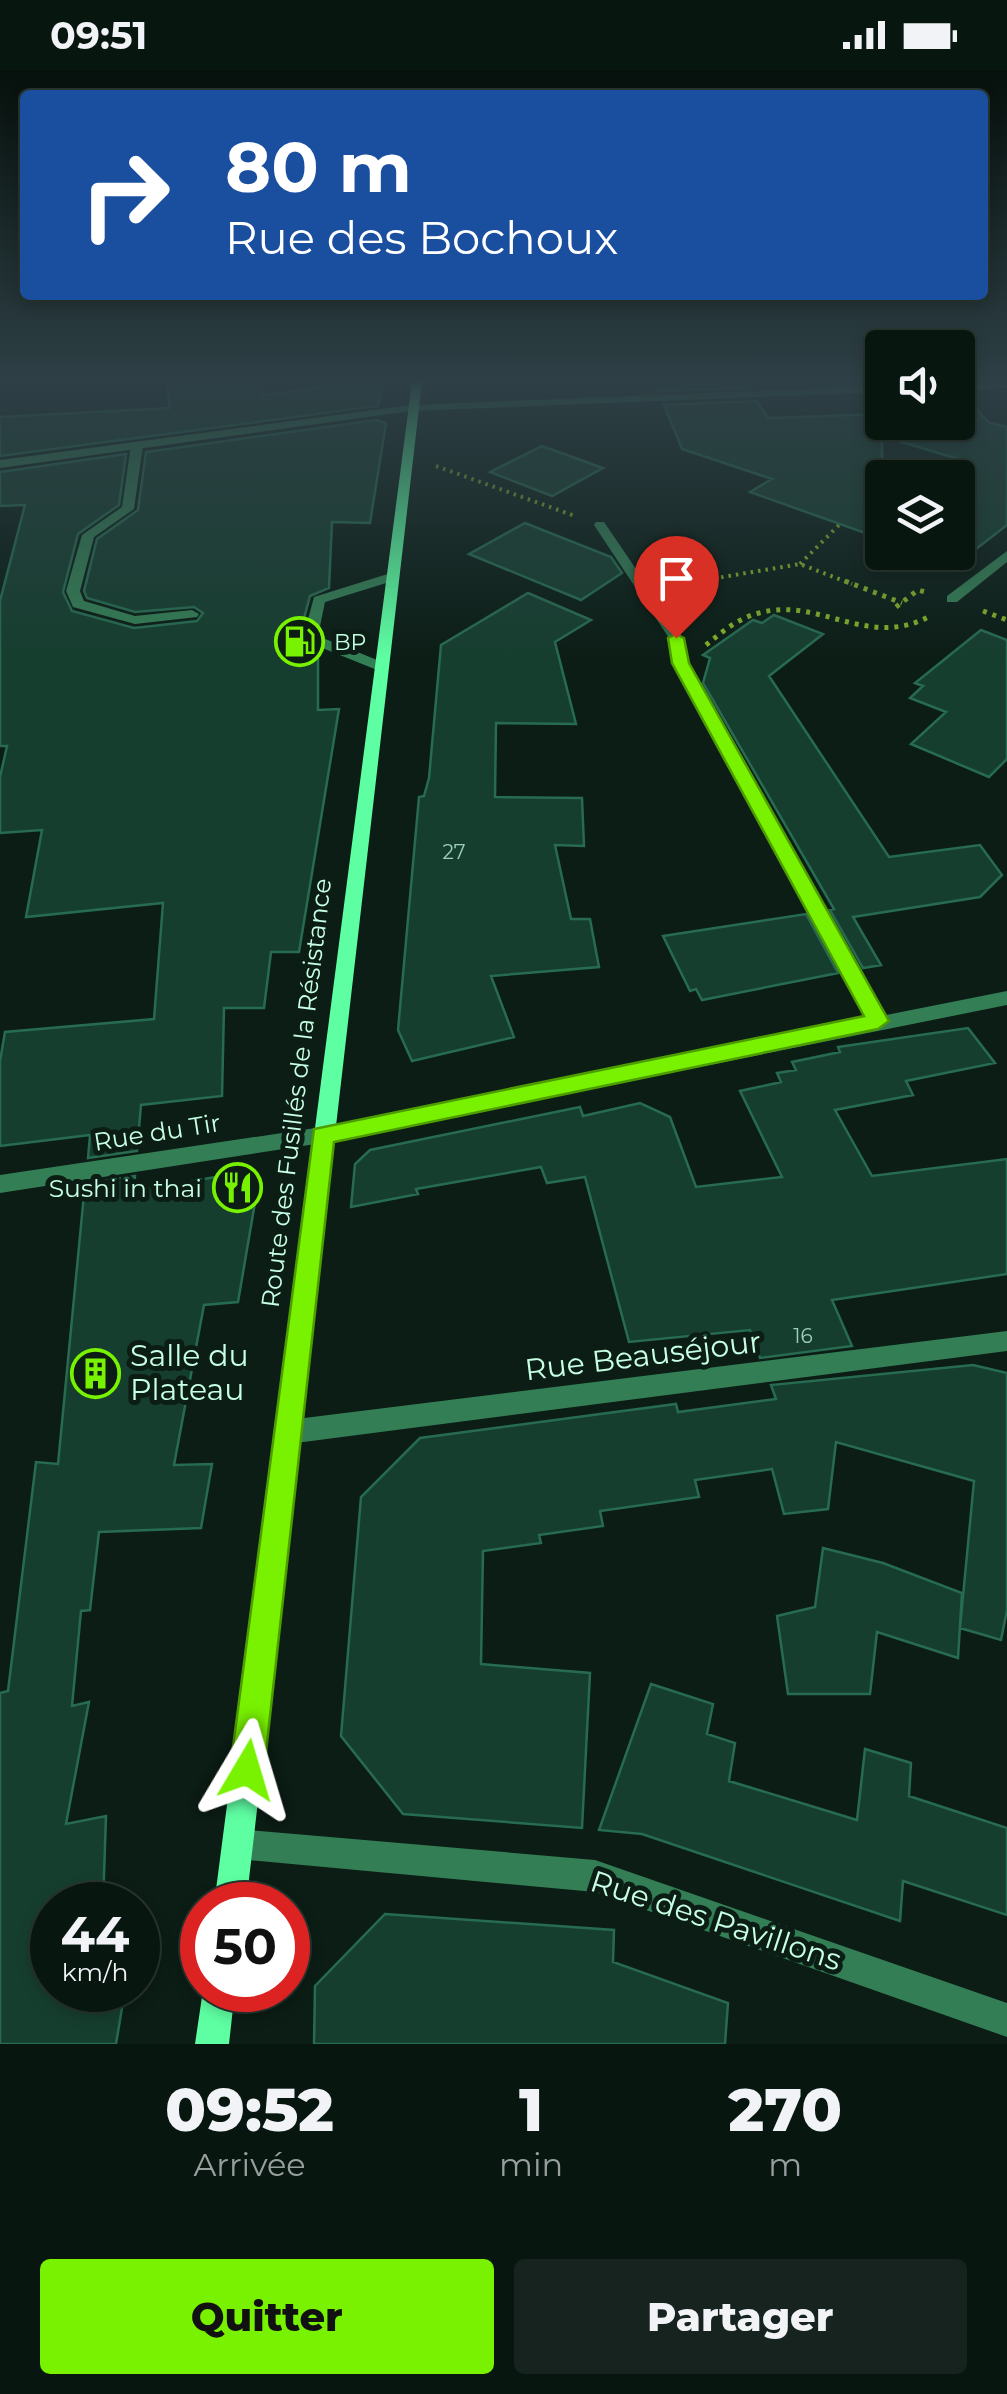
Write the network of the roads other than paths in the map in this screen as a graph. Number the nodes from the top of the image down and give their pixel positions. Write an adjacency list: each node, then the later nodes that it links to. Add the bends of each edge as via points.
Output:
1 (133, 474): 7 (street, via 128,509 88,535 73,591 78,604 113,617)
2 (407, 474): 5 (main road, Route des Fusillés de la Résistance)
3 (600, 525): 10 (street, via 676,638 680,663)
4 (1007, 555): 6 (street)
5 (394, 576): 8 (main road, Route des Fusillés de la Résistance); 8 (street, via 319,600 310,638)
6 (952, 600)
7 (192, 614)
8 (382, 667): 11 (main road, Route des Fusillés de la Résistance)
9 (1007, 998): 10 (street, Rue du Tir)
10 (878, 1021): 11 (street, Rue du Tir)
11 (322, 1136): 12 (street, Rue du Tir); 14 (main road, Route des Fusillés de la Résistance)
12 (0, 1184)
13 (1007, 1342): 14 (street, Rue Beauséjour)
14 (288, 1432): 15 (main road, Route des Fusillés de la Résistance)
15 (238, 1844): 16 (main road, Route des Fusillés de la Résistance); 18 (street, Rue des Pavillons, via 595,1876)
16 (233, 1882)
17 (216, 2012): 19 (main road)
18 (1007, 2020)
19 (212, 2044)

